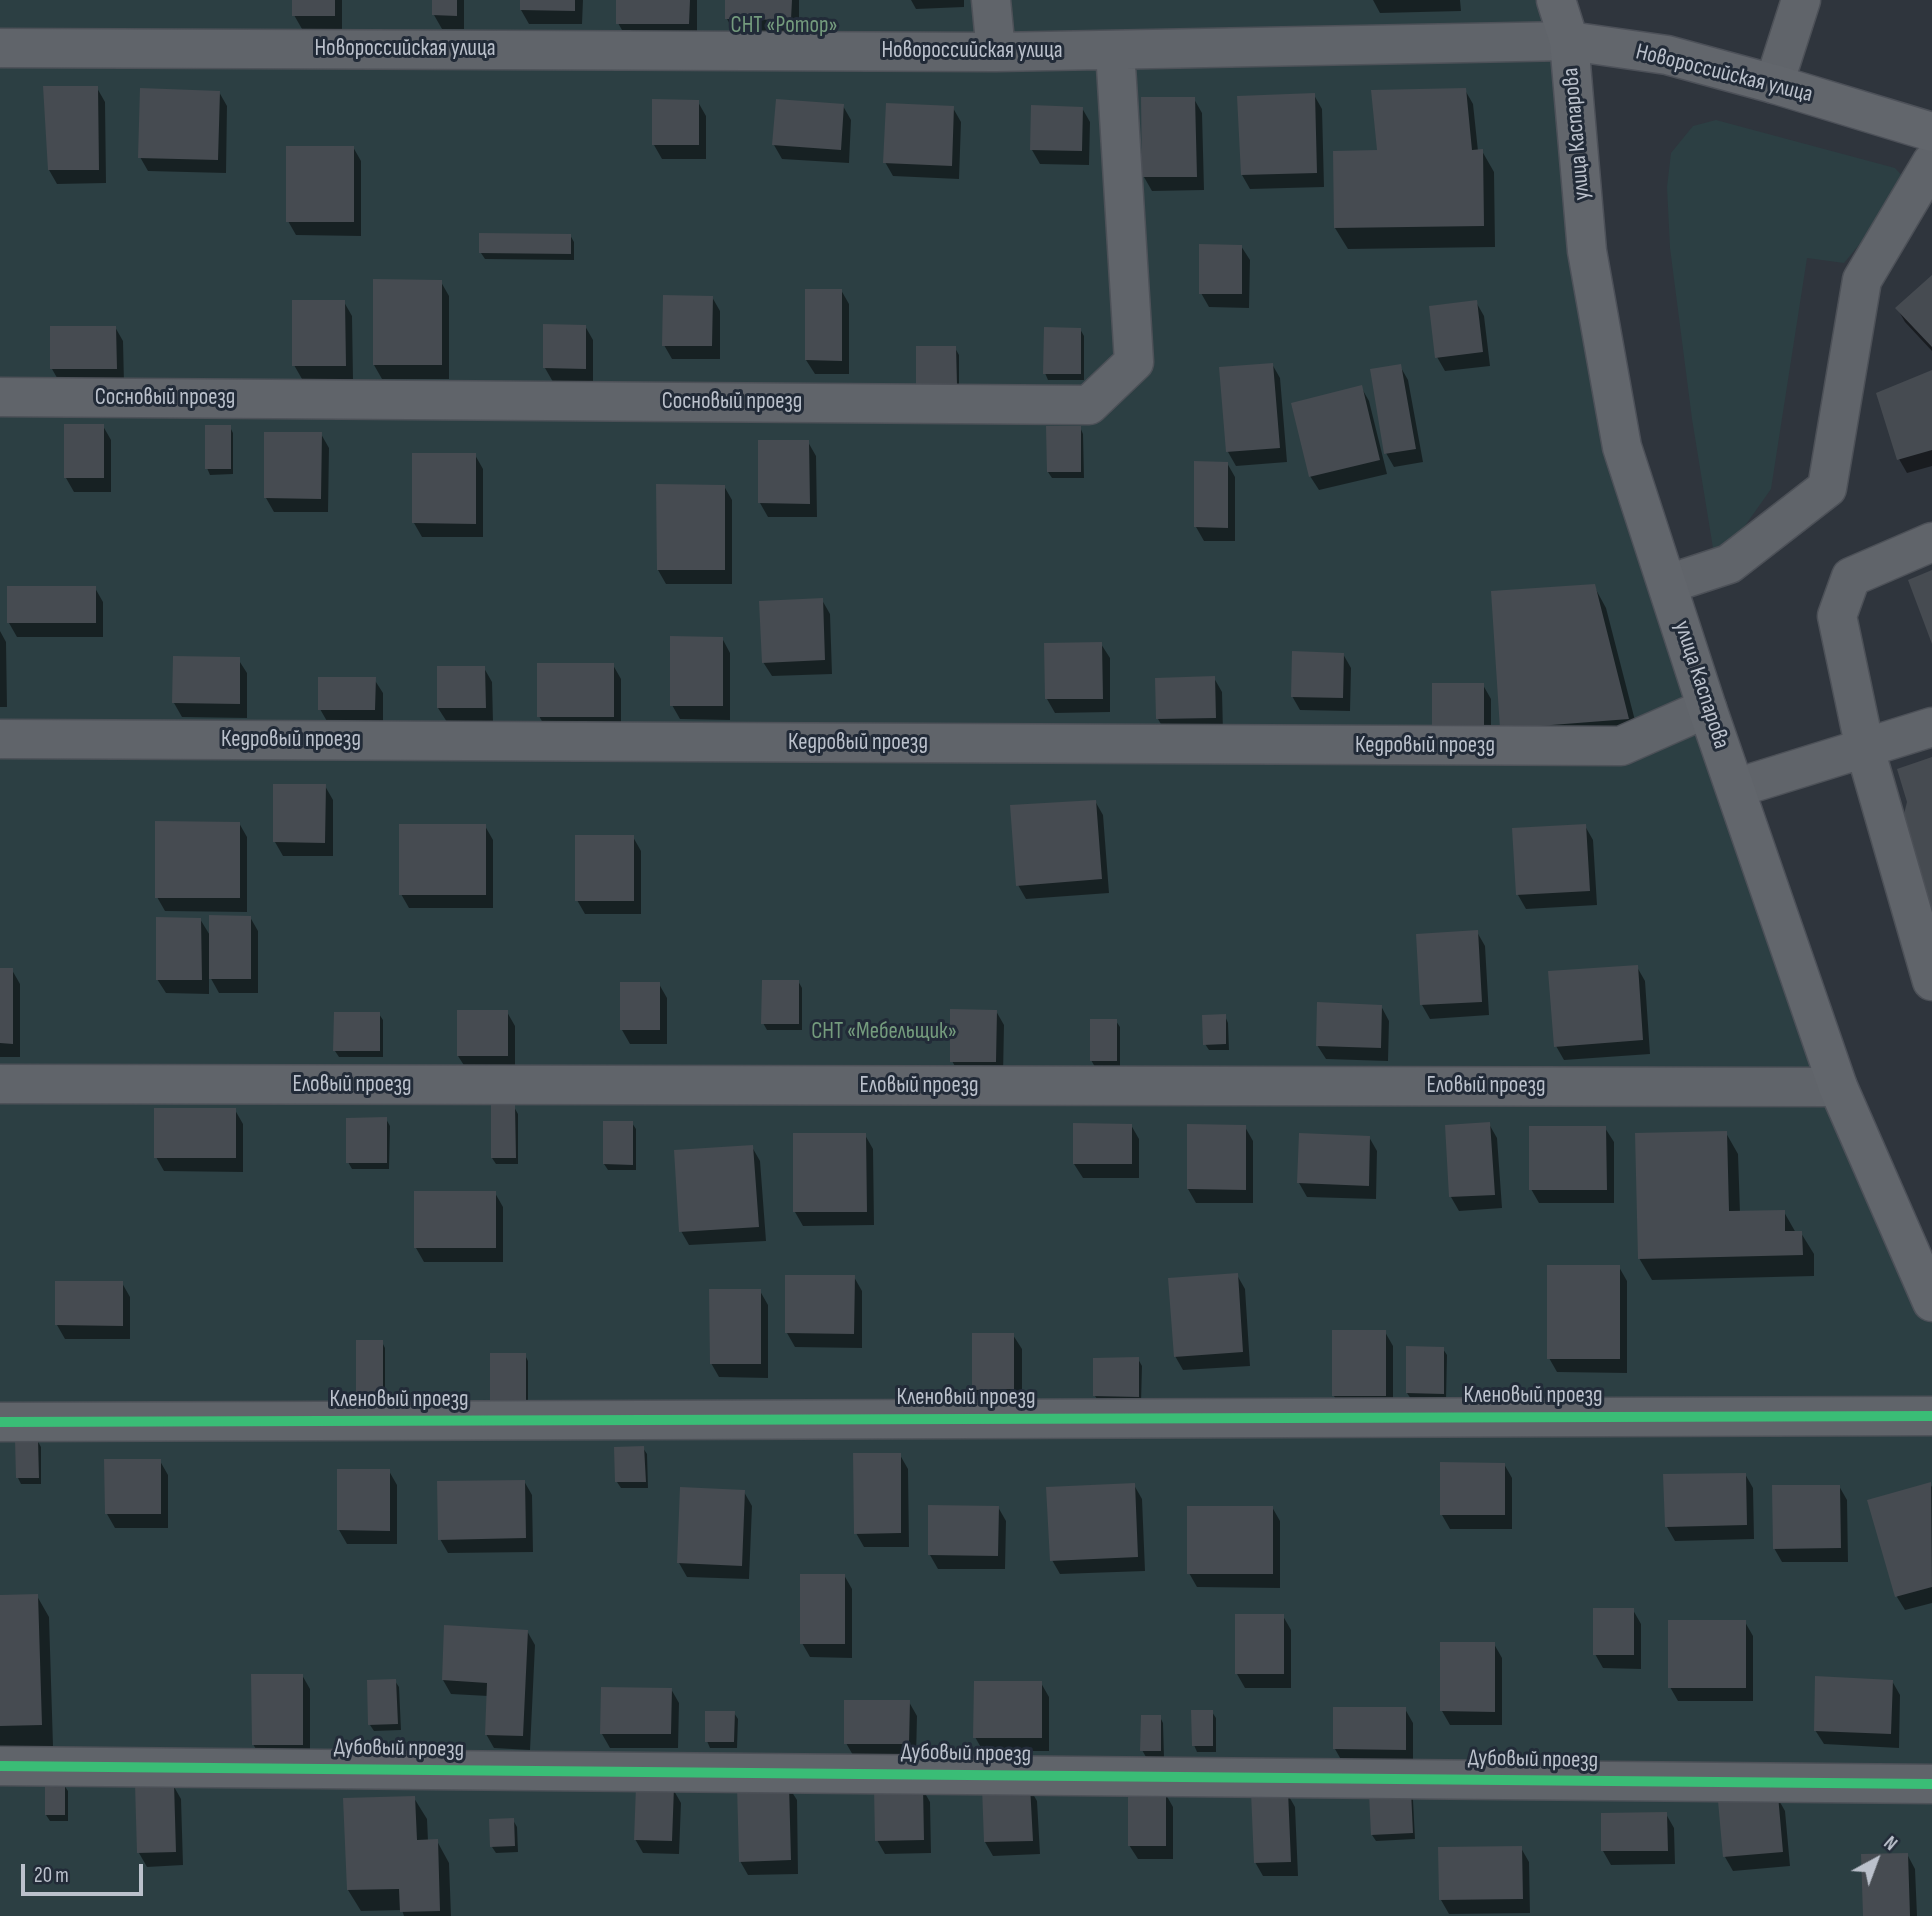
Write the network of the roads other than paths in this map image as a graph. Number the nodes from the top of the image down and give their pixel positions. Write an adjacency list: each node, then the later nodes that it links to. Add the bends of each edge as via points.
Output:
1 (991, 0): 8 (street)
2 (1556, 0): 5 (main road, улица Каспарова)
3 (1576, 0): 5 (main road, улица Каспарова)
4 (1801, 0): 9 (street)
5 (1569, 41): 7 (street, Новороссийская улица); 9 (main road, Новороссийская улица, via 1667,55); 14 (main road, улица Каспарова, via 1587,251 1619,434)
6 (0, 48): 8 (street, Новороссийская улица)
7 (1115, 50): 8 (street, Новороссийская улица); 12 (street, Сосновый проезд, via 1134,362 1089,405)
8 (996, 52)
9 (1774, 84): 10 (main road, Новороссийская улица)
10 (1932, 132)
11 (1932, 162): 14 (street, via 1862,279 1827,488 1729,564)
12 (0, 397)
13 (1932, 542): 18 (street, via 1851,578 1837,616)
14 (1668, 584): 15 (main road, улица Каспарова)
15 (1707, 708): 17 (street, Кедровый проезд, via 1621,747); 19 (main road, улица Каспарова)
16 (1932, 727): 18 (street)
17 (0, 739)
18 (1865, 749): 19 (street); 20 (street)
19 (1736, 789): 22 (main road, улица Каспарова)
20 (1931, 977)
21 (0, 1084): 22 (street, Еловый проезд)
22 (1838, 1087): 23 (main road, улица Каспарова)
23 (1932, 1302)
24 (1932, 1416): 25 (street, Кленовый проезд)
25 (0, 1422)
26 (0, 1766): 27 (street, Дубовый проезд)
27 (1932, 1784)

